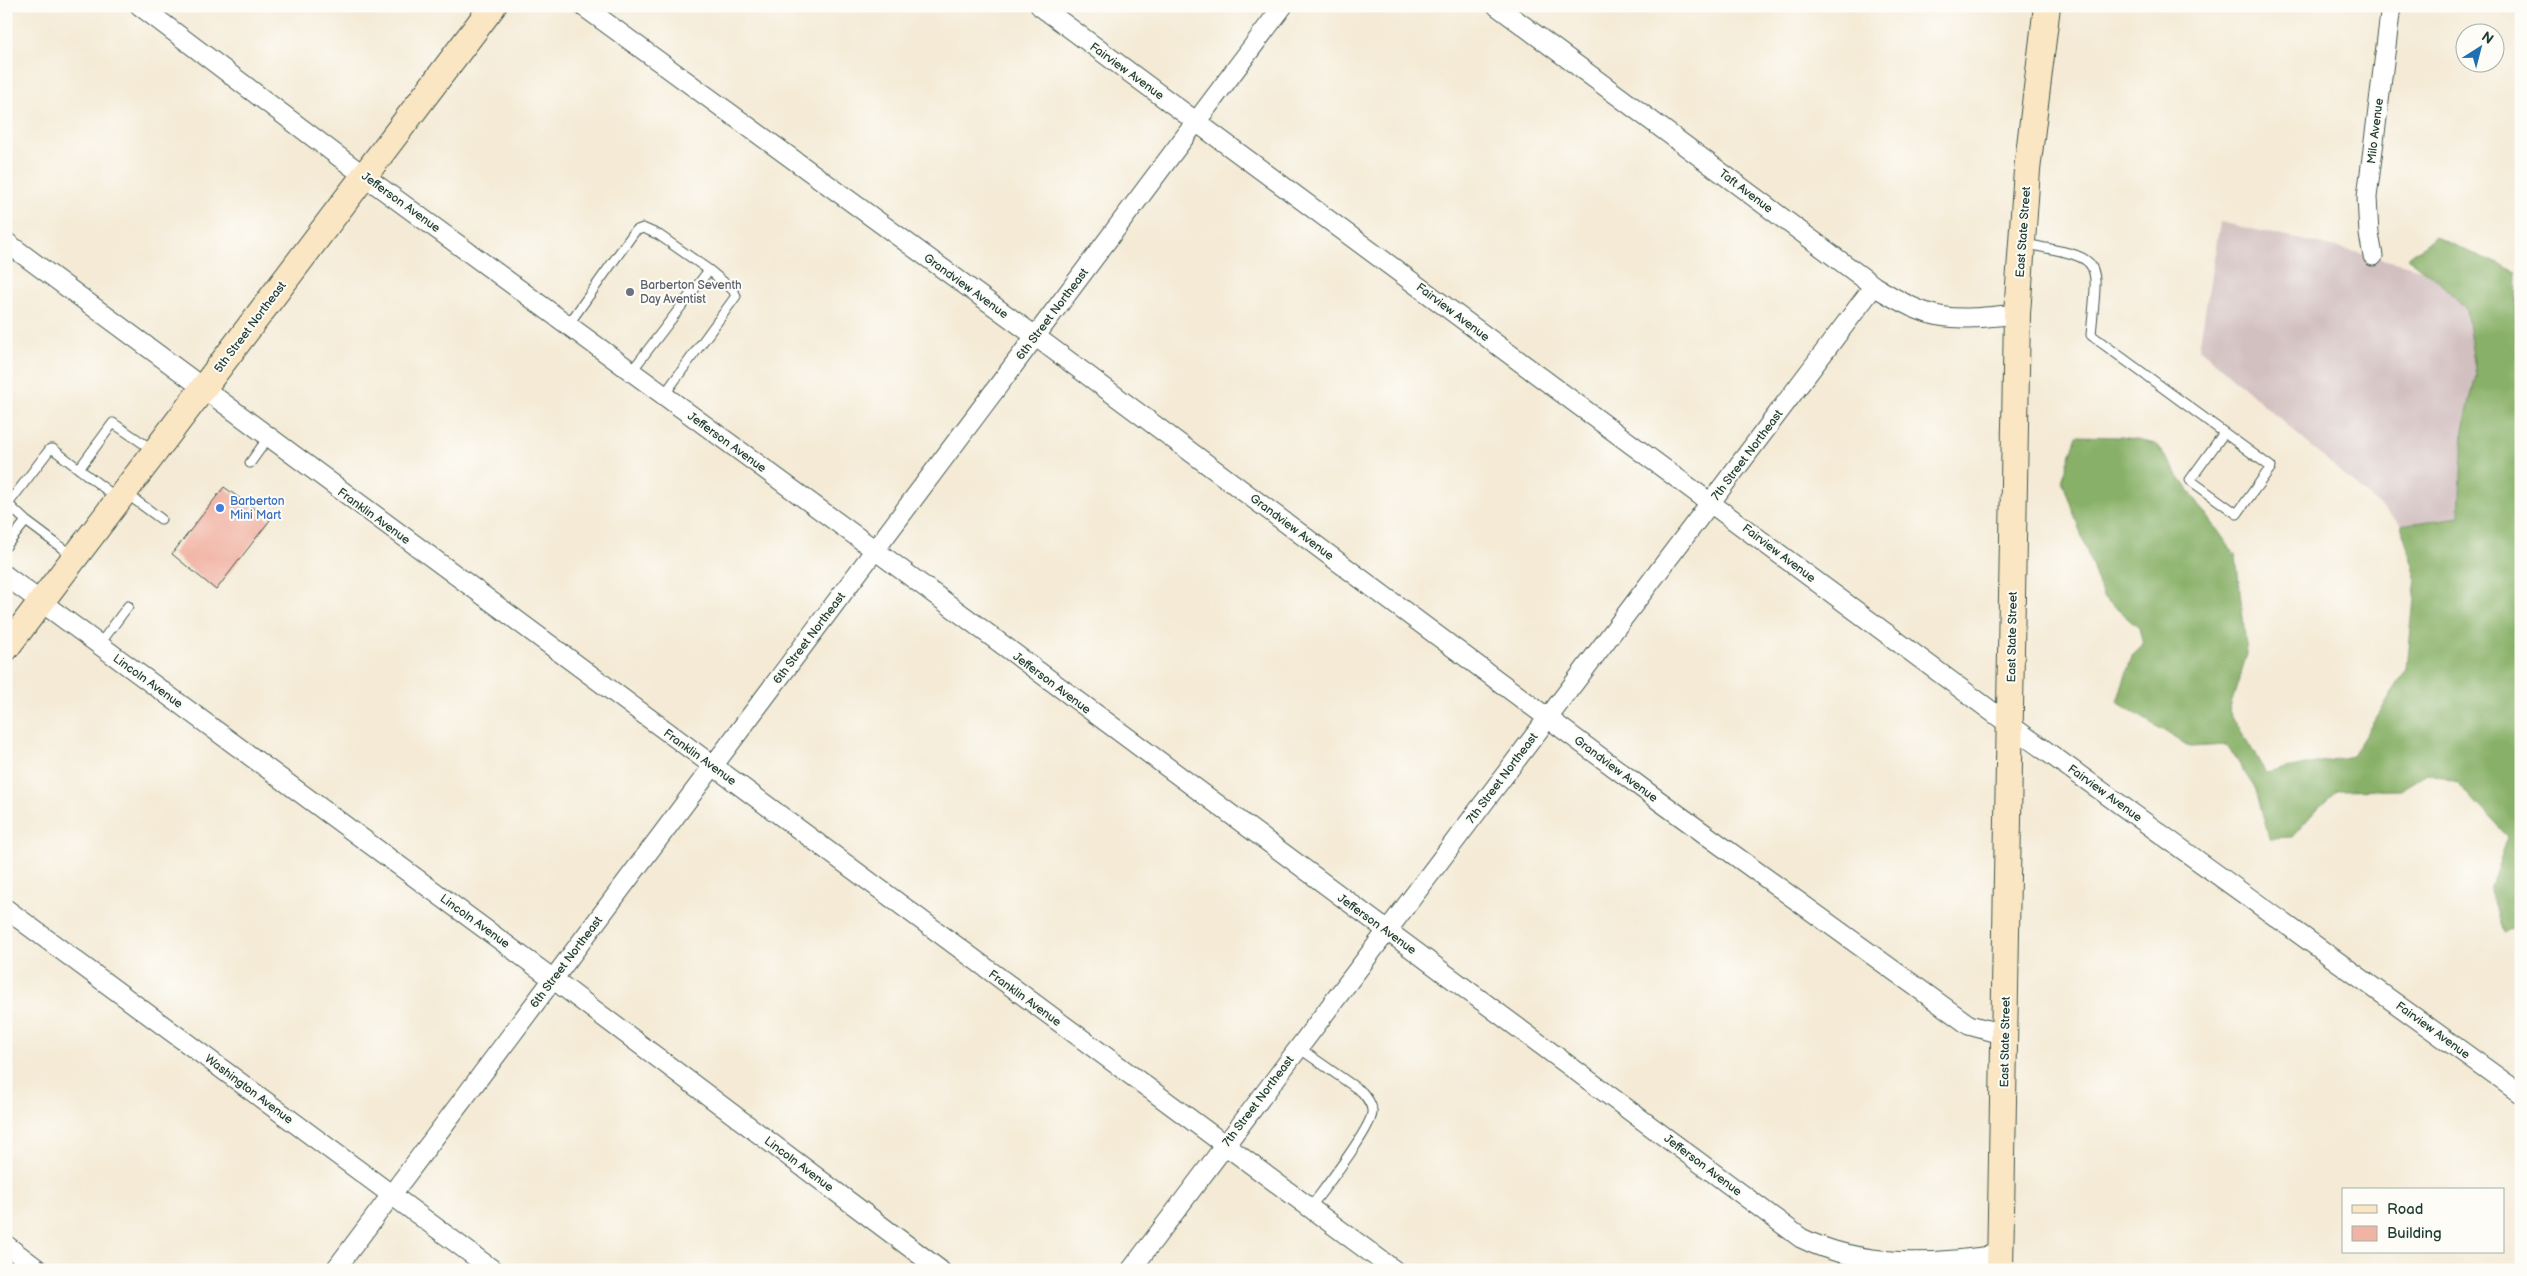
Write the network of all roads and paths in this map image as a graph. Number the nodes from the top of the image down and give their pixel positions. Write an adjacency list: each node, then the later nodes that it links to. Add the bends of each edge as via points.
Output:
1 (140, 6): 10 (street, Jefferson Avenue)
2 (493, 6): 10 (street, 5th Street Northeast)
3 (583, 6): 18 (street, Grandview Avenue)
4 (1040, 6): 9 (street, Fairview Avenue)
5 (1284, 6): 9 (street, 6th Street Northeast)
6 (1497, 6): 15 (street, Taft Avenue)
7 (2046, 6): 12 (street, East State Street, via 2032,110)
8 (2391, 6): 13 (street, Milo Avenue, via 2367,197)
9 (1197, 122): 18 (street, 6th Street Northeast); 28 (street, Fairview Avenue)
10 (364, 175): 17 (street, Jefferson Avenue); 20 (street, 5th Street Northeast)
11 (6, 242): 20 (street, Franklin Avenue)
12 (2022, 244): 16 (street, East State Street); 22 (lane, via 2076,254 2090,261 2096,275 2091,335)
13 (2373, 256)
14 (709, 270): 17 (lane, via 659,235 643,228 634,231); 19 (lane); 21 (lane, via 734,290 736,296)
15 (1874, 286): 16 (street, Taft Avenue, via 1905,305 1942,318 1964,320); 28 (street, 7th Street Northeast)
16 (2018, 314): 40 (street, East State Street)
17 (568, 325): 19 (street, Jefferson Avenue)
18 (1036, 336): 32 (street, 6th Street Northeast); 39 (street, Grandview Avenue)
19 (631, 372): 21 (street, Jefferson Avenue)
20 (203, 390): 23 (street, Franklin Avenue); 24 (street, 5th Street Northeast)
21 (664, 395): 32 (street, Jefferson Avenue)
22 (2224, 433): 22 (lane, via 2270,468 2237,514 2190,480)
23 (268, 438): 25 (lane); 41 (street, Franklin Avenue)
24 (156, 452): 26 (lane, via 116,422); 27 (street, 5th Street Northeast)
25 (250, 464)
26 (79, 469): 27 (lane); 30 (lane, via 50,450 8,504)
27 (122, 496): 29 (lane); 33 (street, 5th Street Northeast)
28 (1711, 502): 39 (street, 7th Street Northeast); 40 (street, Fairview Avenue)
29 (161, 519)
30 (26, 521): 31 (lane); 33 (lane)
31 (6, 546)
32 (875, 550): 41 (street, 6th Street Northeast); 43 (street, Jefferson Avenue)
33 (75, 558): 35 (street, 5th Street Northeast)
34 (6, 576): 35 (street, Lincoln Avenue)
35 (41, 602): 37 (street, Lincoln Avenue); 38 (street, 5th Street Northeast)
36 (128, 606): 37 (lane)
37 (99, 646): 44 (street, Lincoln Avenue)
38 (6, 648)
39 (1548, 717): 43 (street, 7th Street Northeast); 45 (street, Grandview Avenue, via 1969,1025)
40 (2010, 724): 45 (street, East State Street); 47 (street, Fairview Avenue)
41 (713, 766): 44 (street, 6th Street Northeast); 48 (street, Franklin Avenue)
42 (6, 909): 49 (street, Washington Avenue)
43 (1386, 932): 46 (street, 7th Street Northeast); 52 (street, Jefferson Avenue, via 1801,1238 1835,1252 1862,1258)
44 (553, 978): 49 (street, 6th Street Northeast); 56 (street, Lincoln Avenue)
45 (2006, 1035): 52 (street, East State Street)
46 (1299, 1048): 48 (street, 7th Street Northeast); 50 (lane, via 1362,1092 1369,1099 1372,1112 1364,1131)
47 (2521, 1094)
48 (1225, 1145): 50 (street, Franklin Avenue); 57 (street, 7th Street Northeast)
49 (391, 1195): 54 (street, 6th Street Northeast); 55 (street, Washington Avenue)
50 (1310, 1208): 58 (street, Franklin Avenue)
51 (6, 1246): 53 (street)
52 (2000, 1262)
53 (39, 1270)
54 (335, 1270)
55 (493, 1270)
56 (940, 1270)
57 (1131, 1270)
58 (1394, 1270)

